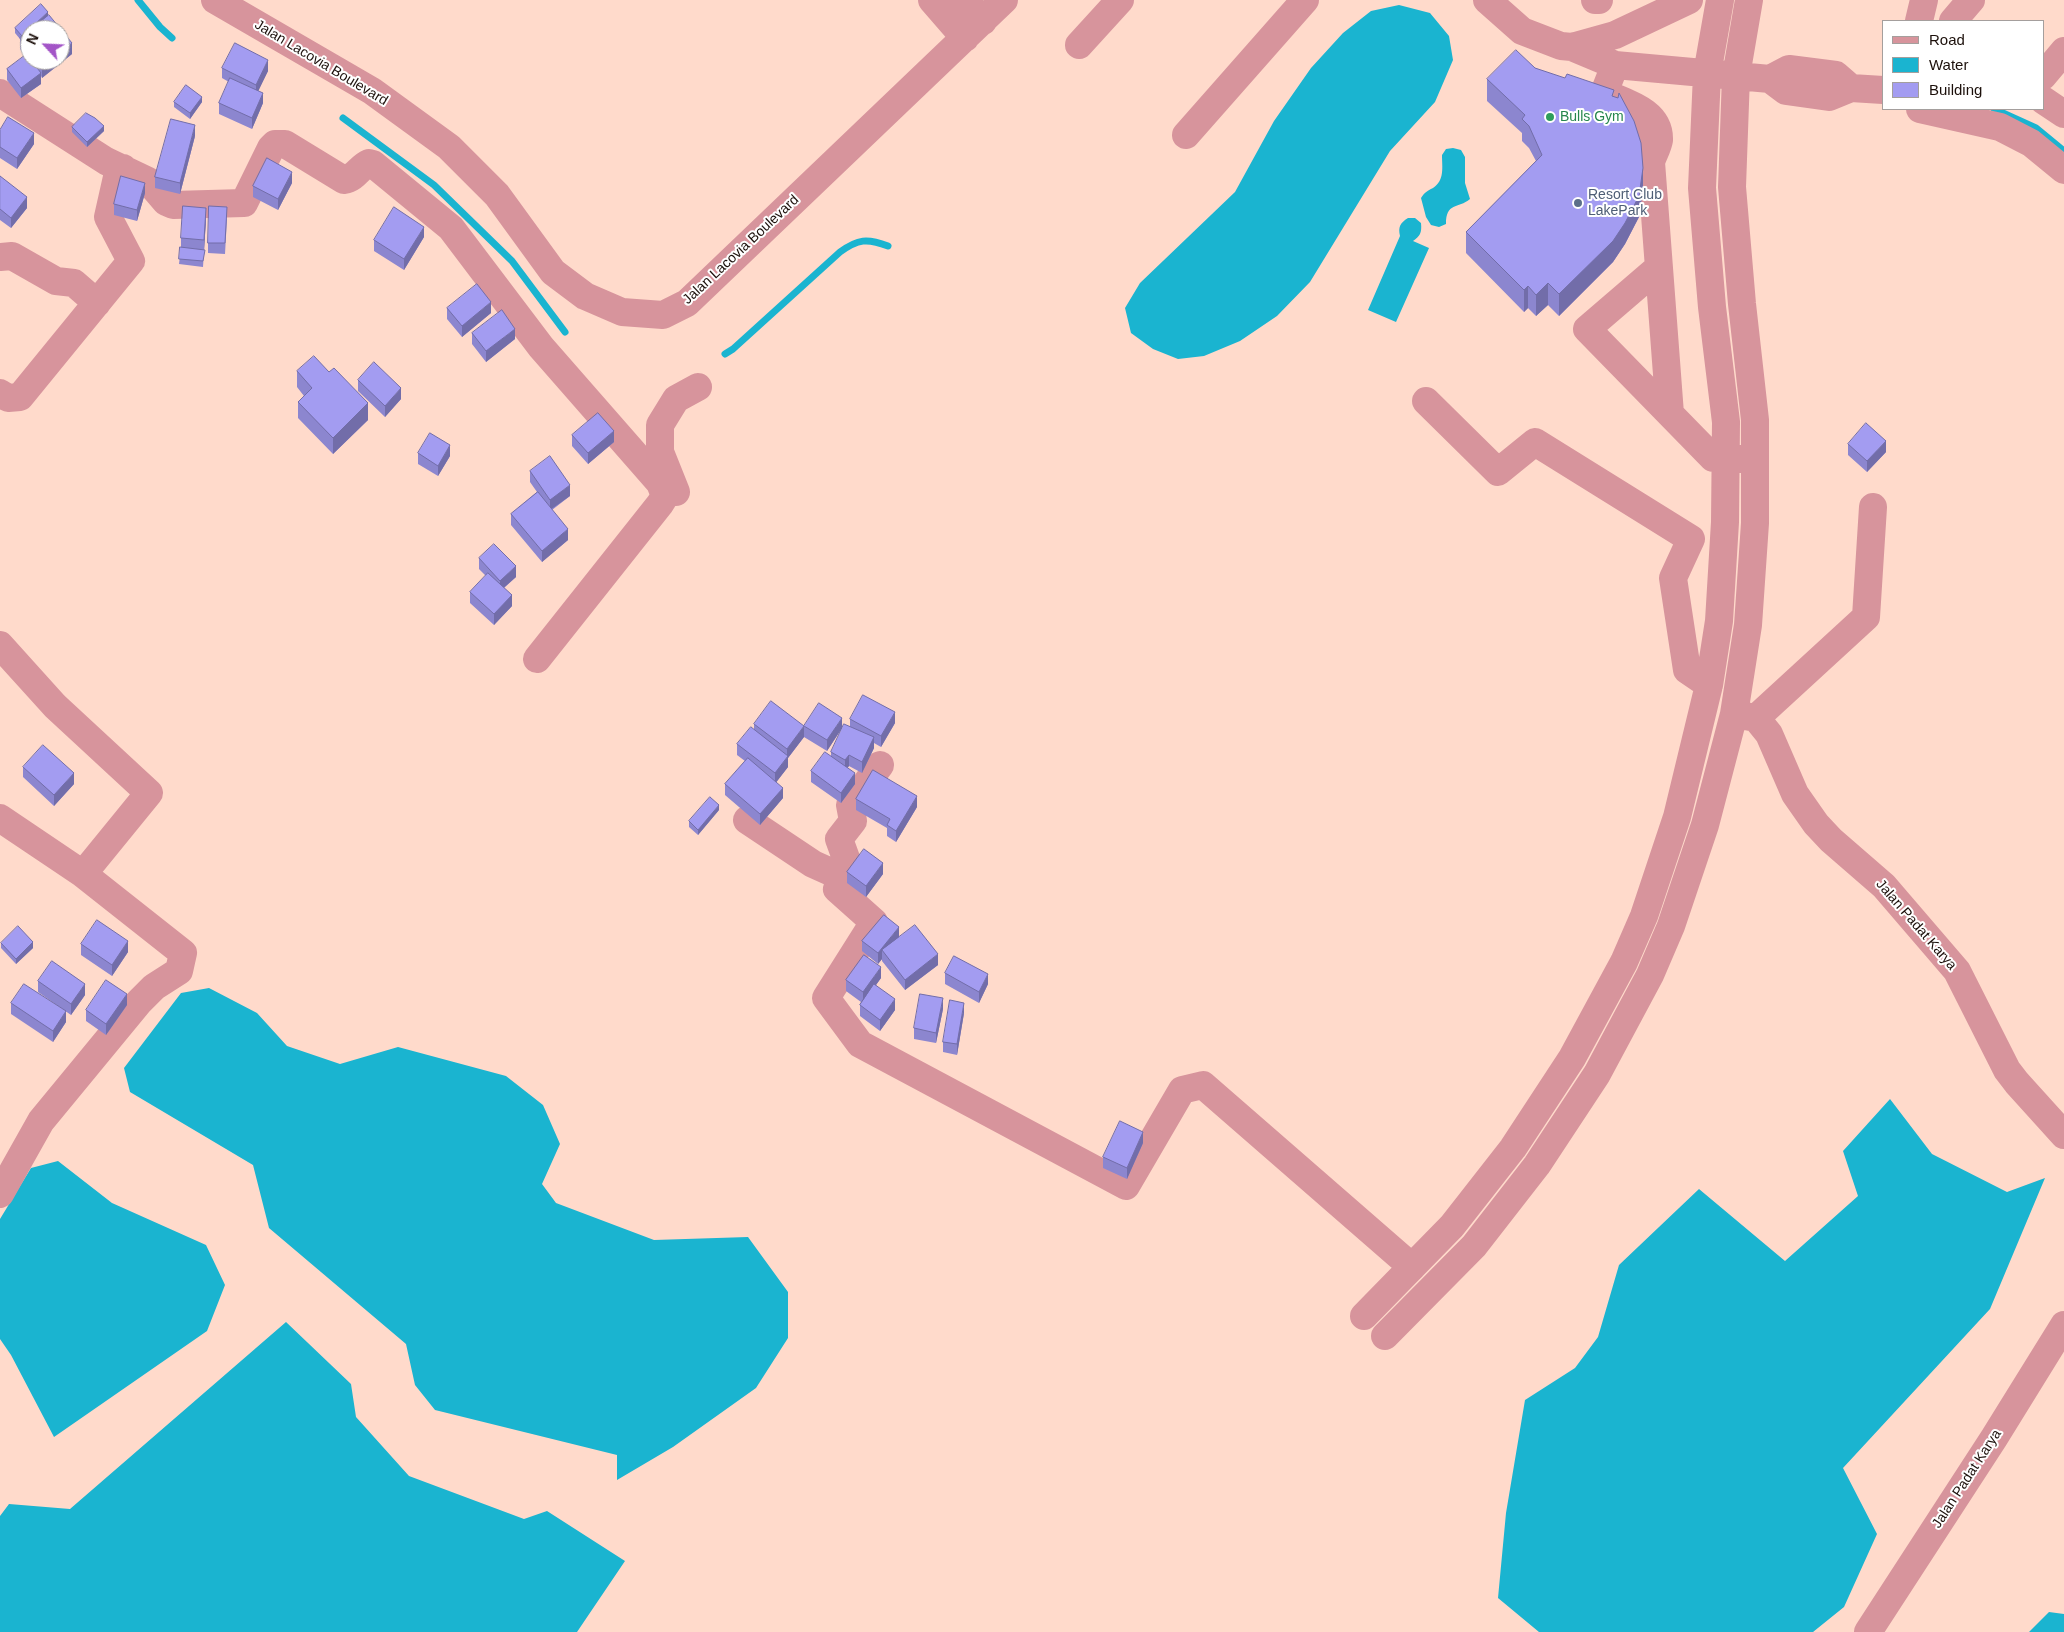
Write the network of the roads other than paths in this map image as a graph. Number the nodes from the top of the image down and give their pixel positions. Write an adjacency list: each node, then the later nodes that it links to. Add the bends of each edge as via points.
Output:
1 (215, 0): 17 (street, Jalan Lacovia Boulevard, via 372,91 449,147 497,195 552,272 585,296 622,312 663,315 687,303)
2 (932, 0): 17 (street)
3 (964, 0): 17 (street)
4 (1004, 0): 17 (street, Jalan Lacovia Boulevard)
5 (1120, 0): 18 (street)
6 (1306, 0): 30 (street)
7 (1487, 0): 19 (street, via 1522,31)
8 (1595, 0): 9 (street)
9 (1600, 0)
10 (1689, 0): 19 (street, via 1615,35)
11 (1720, 0): 22 (street)
12 (1749, 0): 24 (street)
13 (1924, 0): 15 (street)
14 (1971, 0): 16 (street)
15 (1919, 20)
16 (1955, 20)
17 (974, 29)
18 (1079, 45)
19 (1572, 47): 21 (street)
20 (2064, 51): 23 (street)
21 (1615, 65): 22 (street); 34 (street, via 1604,93 1620,100 1651,162)
22 (1707, 74): 24 (street); 40 (street, via 1702,188 1726,422)
23 (2044, 75)
24 (1736, 76): 25 (street, via 1770,79 1788,70 1836,75 1851,88); 41 (street, via 1732,187 1755,420)
25 (1882, 90)
26 (0, 93): 31 (street, via 106,161)
27 (2044, 101): 29 (street)
28 (1924, 110): 32 (street, via 2000,127 2031,143)
29 (2064, 114)
30 (1186, 135)
31 (123, 168): 35 (street, via 117,177 108,217 131,261); 42 (street, via 148,181 166,202 173,205 241,204 247,201 275,144 285,144 344,180 352,178 364,165 373,164 452,228 541,348 660,483)
32 (2064, 170)
33 (0, 257): 35 (street, via 12,256 56,281 74,283)
34 (1658, 268): 39 (street); 39 (street, via 1587,329)
35 (97, 303): 37 (street, via 20,397 8,398)
36 (698, 387): 42 (street, via 676,398 660,426 660,452 677,492)
37 (0, 393)
38 (1426, 401): 46 (street, via 1498,472 1535,442 1691,539 1673,578 1687,670)
39 (1670, 414): 40 (street, via 1713,458)
40 (1726, 459): 41 (street); 46 (street, via 1719,621)
41 (1755, 459): 47 (street)
42 (665, 496): 45 (street)
43 (1873, 506): 47 (street, via 1866,617)
44 (0, 645): 51 (street, via 55,706 149,793)
45 (537, 659)
46 (1709, 685): 53 (street, via 1677,817 1644,916)
47 (1745, 716): 54 (street, via 1671,926); 55 (street, Jalan Padat Karya, via 1769,734 1803,808 1831,840 1884,886 1957,971 2007,1070)
48 (880, 765): 52 (street, via 850,805 853,821 840,839 847,862)
49 (0, 818): 51 (street)
50 (748, 820): 52 (street, via 813,864)
51 (83, 874): 56 (street, via 183,953 179,971 154,987 139,1002 42,1121)
52 (842, 877): 57 (street, via 837,889 874,922 826,998 860,1044 1126,1186 1182,1090 1203,1085)
53 (1624, 962): 54 (street); 57 (street, via 1572,1058 1513,1148 1452,1226)
54 (1650, 975): 60 (street, via 1597,1074 1537,1165 1474,1246)
55 (2064, 1135)
56 (0, 1194)
57 (1412, 1267): 58 (street)
58 (1364, 1316)
59 (2064, 1325): 61 (street, Jalan Padat Karya)
60 (1385, 1336)
61 (1868, 1632)

